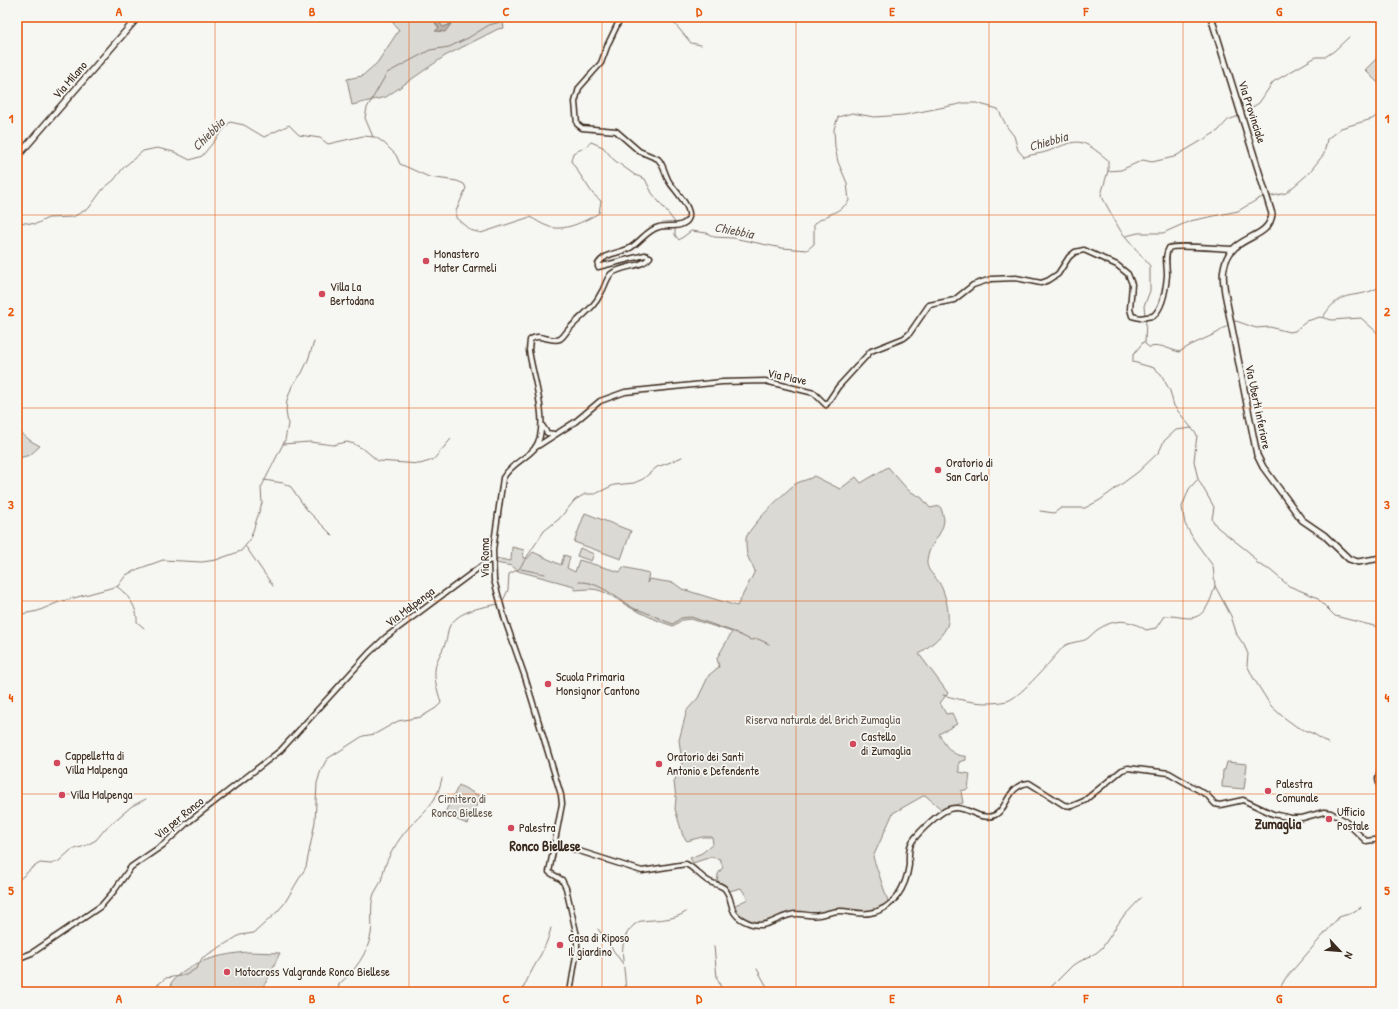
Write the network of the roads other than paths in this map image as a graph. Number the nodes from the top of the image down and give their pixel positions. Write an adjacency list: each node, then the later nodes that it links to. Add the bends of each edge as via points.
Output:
1 (138, 17): 4 (main road, Via Milano)
2 (621, 17): 9 (street, via 601,63 579,88 575,102 577,124 582,128 616,131 639,151 660,161 669,182 688,207 687,220 680,225 652,230 628,249 605,256 598,267 645,254 650,257 646,261 611,274 588,312 560,339 536,337 528,343)
3 (1211, 17): 5 (main road, Via Provinciale)
4 (17, 157)
5 (1272, 214): 7 (main road, Via Uberti inferiore, via 1266,229)
6 (1222, 249): 7 (street); 8 (street); 11 (street, Via Piave, via 1175,245 1169,248 1163,296 1155,314 1149,317 1134,317 1131,314 1132,284 1128,274 1084,250 1075,252 1053,278 1041,283 1016,278 991,279 973,285 954,300 929,305 904,338 871,351 838,387 826,405 814,393 777,384 757,381 722,382 617,394 600,402)
7 (1233, 249): 8 (main road, Via Uberti inferiore)
8 (1227, 258): 15 (main road, Via Uberti inferiore, via 1224,269 1225,293 1253,438 1261,464 1302,520 1324,534 1349,559 1358,562)
9 (541, 419): 10 (street); 12 (street)
10 (547, 433): 11 (street); 12 (street)
11 (556, 434): 13 (street, Via Piave)
12 (540, 435): 13 (street); 14 (street)
13 (548, 439): 14 (street, Via Piave)
14 (534, 449): 16 (street, Via Roma, via 512,464 502,478)
15 (1381, 558)
16 (493, 560): 17 (street, Via Malpenga, via 481,566 386,637); 21 (street, Via Roma, via 494,580 500,604 561,795 562,804)
17 (346, 679): 22 (street, Via per Ronco, via 281,750 163,845 131,867 101,906 32,953)
18 (1381, 767): 19 (street, via 1378,779)
19 (1381, 794)
20 (1381, 839): 21 (street, via 1366,841 1339,816 1331,813 1291,818 1274,814 1243,800 1220,806 1172,774 1128,768 1120,771 1075,806 1064,805 1029,783 1016,788 993,816 982,817 961,807 951,808 938,815 912,843 905,878 898,895 890,905 860,914 838,911 818,916 788,914 767,924 752,924 735,913 723,888 707,881 688,865 679,864 642,871)
21 (554, 843): 23 (street, Via Roma, via 549,868 551,875 560,879 566,888 577,936)
22 (17, 959)
23 (570, 992)

